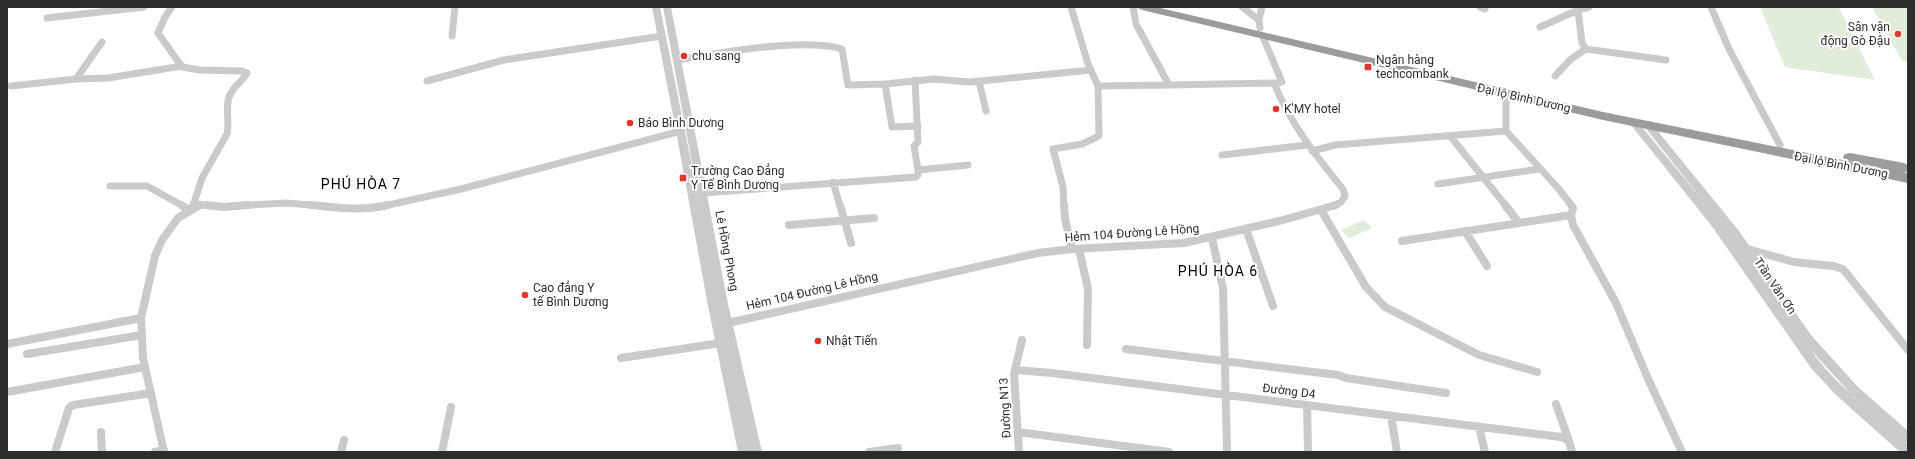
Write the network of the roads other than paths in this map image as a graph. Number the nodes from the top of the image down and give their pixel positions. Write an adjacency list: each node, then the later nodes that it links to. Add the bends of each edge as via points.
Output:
1 (144, 7): 15 (street)
2 (172, 7): 24 (street, via 158,33)
3 (455, 7): 18 (street)
4 (656, 7): 19 (street, Lê Hồng Phong)
5 (667, 7): 22 (street, Lê Hồng Phong)
6 (1071, 7): 25 (street)
7 (1133, 7): 33 (street, via 1135,21)
8 (1142, 7): 17 (highway, Đại lộ Bình Dương)
9 (1169, 7): 17 (highway, Đại lộ Bình Dương)
10 (1242, 7): 17 (street)
11 (1262, 7): 17 (street)
12 (1589, 7): 14 (street)
13 (1711, 7): 44 (street, via 1729,49)
14 (1578, 10): 16 (street); 21 (street, via 1582,43)
15 (47, 18)
16 (1540, 27)
17 (1261, 28): 31 (street, via 1282,82); 36 (highway, Đại lộ Bình Dương); 44 (highway, Đại lộ Bình Dương, via 1608,111)
18 (452, 36)
19 (662, 36): 29 (street, via 504,60); 42 (street, Lê Hồng Phong)
20 (102, 42): 27 (street)
21 (1586, 49): 23 (street); 26 (street, via 1571,59)
22 (677, 60): 32 (street, via 734,52 831,44 842,49 848,85); 56 (street, Lê Hồng Phong)
23 (1666, 60)
24 (182, 66): 27 (street, via 108,78); 57 (street, via 188,69 247,73 243,81 230,93 227,134 202,178)
25 (1091, 70): 30 (street); 35 (street)
26 (1555, 76)
27 (76, 79): 34 (street)
28 (915, 80): 30 (street); 32 (street); 39 (street)
29 (427, 81)
30 (979, 81): 37 (street)
31 (1274, 83): 33 (street, via 1182,86); 45 (street, Hẻm 104 Đường Lê Hồng, via 1288,116)
32 (885, 84): 39 (street, via 892,127)
33 (1169, 84): 35 (street)
34 (11, 86)
35 (1098, 86): 71 (street, via 1099,136 1082,144 1053,149 1063,187 1065,219)
36 (1506, 93): 38 (highway, Đại lộ Bình Dương); 41 (street)
37 (986, 111)
38 (1634, 123): 40 (highway, Đại lộ Bình Dương); 69 (street, Trần Văn Ơn, via 1685,184)
39 (918, 126): 49 (street, via 918,143 914,146)
40 (1650, 126): 52 (highway, Đại lộ Bình Dương); 70 (street, Trần Văn Ơn)
41 (1506, 131): 43 (street); 50 (street)
42 (681, 132): 57 (street, via 462,189 377,208 349,209 286,203 224,207 201,205); 75 (street, Lê Hồng Phong)
43 (1451, 136): 45 (street); 51 (street)
44 (1780, 145): 48 (highway, Đại lộ Bình Dương)
45 (1310, 148): 46 (street); 58 (street, Hẻm 104 Đường Lê Hồng, via 1345,196 1335,206)
46 (1222, 155)
47 (968, 164): 49 (street)
48 (1908, 169)
49 (918, 170): 53 (street, via 916,176)
50 (1539, 170): 51 (street); 59 (street, via 1573,208)
51 (1483, 177): 54 (street); 62 (street)
52 (1908, 178)
53 (833, 182): 56 (street); 61 (street)
54 (1438, 184)
55 (110, 186): 57 (street, via 148,186 162,196)
56 (703, 193): 75 (street, Lê Hồng Phong)
57 (192, 209): 74 (street, via 178,218 162,240 155,256)
58 (1321, 210): 64 (street, Hẻm 104 Đường Lê Hồng); 88 (street, via 1366,288 1385,307 1479,356)
59 (1571, 215): 62 (street); 119 (street, via 1573,225 1616,303)
60 (874, 218): 61 (street)
61 (844, 220): 63 (street); 68 (street)
62 (1519, 222): 65 (street)
63 (790, 225)
64 (1246, 229): 66 (street, Hẻm 104 Đường Lê Hồng); 73 (street)
65 (1465, 231): 67 (street); 72 (street)
66 (1212, 238): 71 (street, Hẻm 104 Đường Lê Hồng, via 1184,243); 85 (street, via 1222,288)
67 (1402, 241)
68 (851, 243)
69 (1733, 248): 70 (street); 120 (street, Trần Văn Ơn, via 1815,365 1840,392)
70 (1745, 248): 82 (street, via 1794,262 1843,269); 100 (street, Trần Văn Ơn, via 1826,360 1854,390)
71 (1076, 249): 75 (street, Hẻm 104 Đường Lê Hồng, via 1038,253 970,267); 80 (street, via 1088,289)
72 (1487, 266)
73 (1273, 306)
74 (141, 318): 76 (street); 79 (street)
75 (722, 324): 78 (street, Lê Hồng Phong); 110 (street, Lê Hồng Phong)
76 (142, 335): 83 (street); 86 (street)
77 (1022, 340): 87 (street, Đường N13)
78 (721, 343): 84 (street); 109 (street, Lê Hồng Phong)
79 (7, 344)
80 (1087, 345)
81 (1126, 349): 85 (street)
82 (1908, 350)
83 (27, 354)
84 (621, 358)
85 (1225, 360): 91 (street); 92 (street)
86 (145, 368): 89 (street); 90 (street)
87 (1015, 370): 92 (street, Đường D4); 99 (street, Đường N13)
88 (1537, 372)
89 (7, 392)
90 (151, 393): 104 (street); 105 (street, via 72,405)
91 (1446, 393)
92 (1226, 395): 94 (street, Đường D4); 114 (street)
93 (1556, 404): 101 (street)
94 (1307, 406): 96 (street, Đường D4); 115 (street)
95 (451, 407): 108 (street)
96 (1391, 416): 97 (street, Đường D4); 116 (street)
97 (1479, 427): 101 (street, Đường D4); 117 (street)
98 (101, 432): 106 (street)
99 (1018, 432): 112 (street, Đường N13); 113 (street)
100 (1908, 438)
101 (1565, 439): 118 (street)
102 (344, 440): 107 (street)
103 (898, 448): 111 (street)
104 (161, 451)
105 (55, 452)
106 (102, 452)
107 (340, 452)
108 (442, 452)
109 (744, 452)
110 (756, 452)
111 (869, 452)
112 (1020, 452)
113 (1169, 452)
114 (1227, 452)
115 (1308, 452)
116 (1397, 452)
117 (1485, 452)
118 (1572, 452)
119 (1682, 452)
120 (1908, 452)

